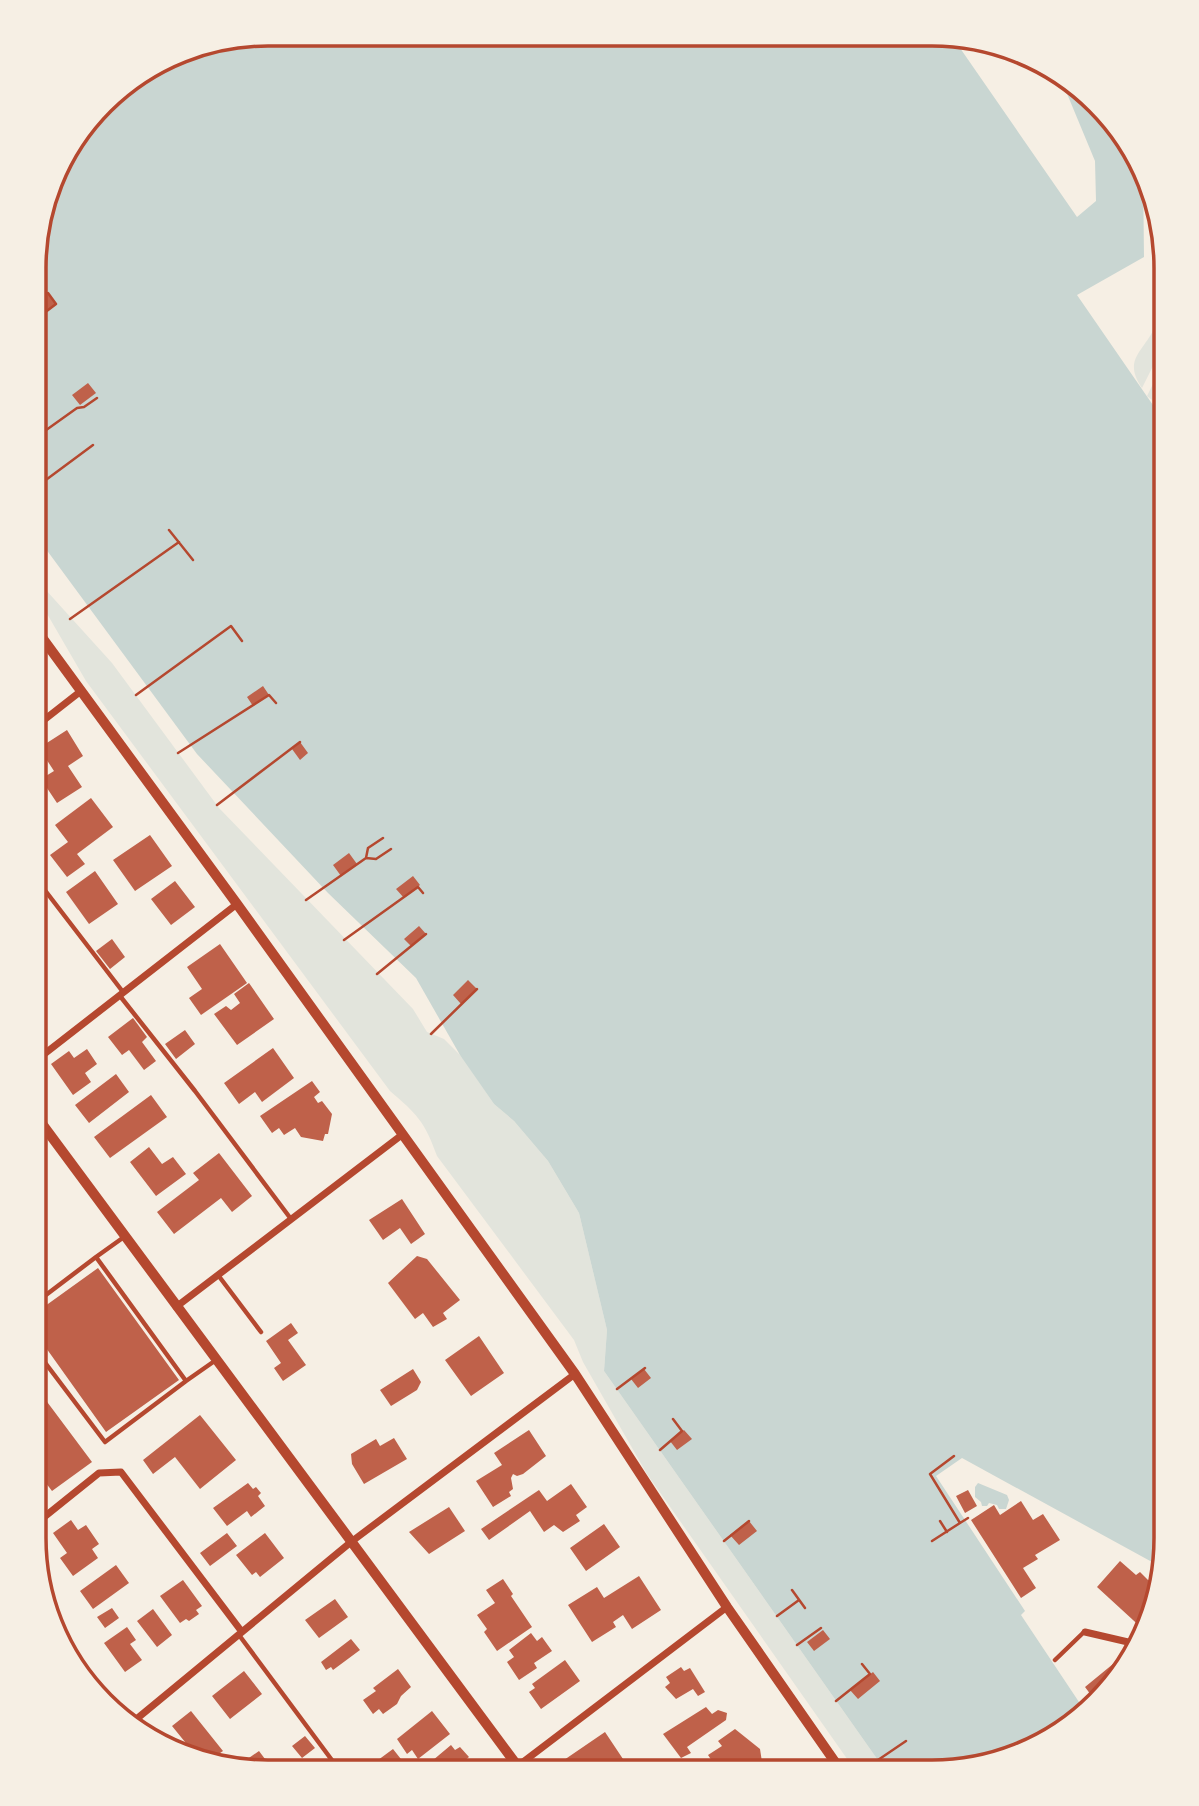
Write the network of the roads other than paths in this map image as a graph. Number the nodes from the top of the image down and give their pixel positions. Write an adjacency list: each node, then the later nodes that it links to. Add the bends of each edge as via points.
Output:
1 (46, 643): 2 (street)
2 (80, 691): 3 (street); 5 (street)
3 (46, 718)
4 (46, 892): 6 (lane)
5 (237, 904): 6 (street); 9 (street)
6 (121, 994): 7 (street); 10 (lane)
7 (46, 1053)
8 (46, 1129): 11 (street)
9 (403, 1134): 10 (street); 19 (street)
10 (291, 1219): 13 (street)
11 (125, 1236): 12 (lane); 15 (street)
12 (96, 1257): 14 (lane); 20 (lane)
13 (218, 1275): 15 (street); 16 (lane)
14 (46, 1295)
15 (176, 1307): 17 (street)
16 (261, 1332)
17 (216, 1360): 20 (lane); 22 (street)
18 (46, 1364): 20 (lane, via 105,1442)
19 (575, 1374): 22 (street); 23 (street)
20 (186, 1381)
21 (46, 1516): 25 (street, via 99,1473 121,1472)
22 (351, 1542): 25 (street); 30 (street)
23 (727, 1607): 31 (street); 32 (street)
24 (1085, 1632): 26 (street); 27 (lane)
25 (240, 1634): 28 (street); 29 (lane)
26 (1127, 1643)
27 (1055, 1660)
28 (137, 1718)
29 (332, 1760)
30 (509, 1760)
31 (529, 1760)
32 (833, 1760)

